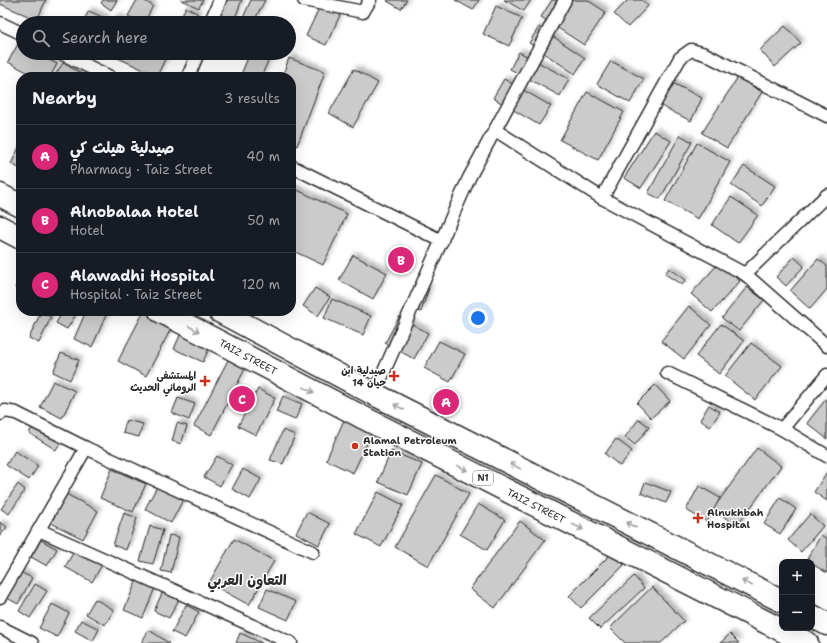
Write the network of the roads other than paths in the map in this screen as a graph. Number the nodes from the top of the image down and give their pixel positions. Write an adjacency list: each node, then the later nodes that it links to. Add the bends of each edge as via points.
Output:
1 (220, 0): 5 (street)
2 (304, 0): 3 (street, via 363,12)
3 (370, 0)
4 (565, 0): 13 (street)
5 (213, 16)
6 (0, 23): 7 (street)
7 (16, 31)
8 (75, 60): 10 (street)
9 (195, 60): 11 (street)
10 (100, 72)
11 (190, 72)
12 (827, 116): 17 (street, via 705,54 691,50 680,58)
13 (495, 130): 17 (street); 21 (street, via 469,178)
14 (296, 168): 21 (street)
15 (0, 195): 18 (highway)
16 (827, 195): 22 (street)
17 (602, 198): 22 (street)
18 (16, 203)
19 (0, 227): 20 (highway)
20 (16, 235)
21 (442, 241): 28 (street)
22 (745, 274): 25 (street)
23 (170, 316): 42 (highway, TAIZ STREET / N1, one-way to 42)
24 (228, 316): 28 (highway, N1)
25 (827, 346)
26 (667, 373): 30 (street)
27 (827, 375): 30 (street)
28 (374, 394): 36 (highway, N1, one-way to 28)
29 (0, 414): 31 (street, via 5,411 16,413)
30 (782, 429): 32 (street)
31 (86, 448): 33 (street); 34 (street)
32 (827, 456)
33 (39, 530): 35 (street); 41 (street)
34 (313, 552)
35 (0, 597)
36 (779, 599)
37 (815, 618): 38 (highway)
38 (827, 624)
39 (0, 627): 40 (street)
40 (32, 643)
41 (291, 643)
42 (807, 643)

